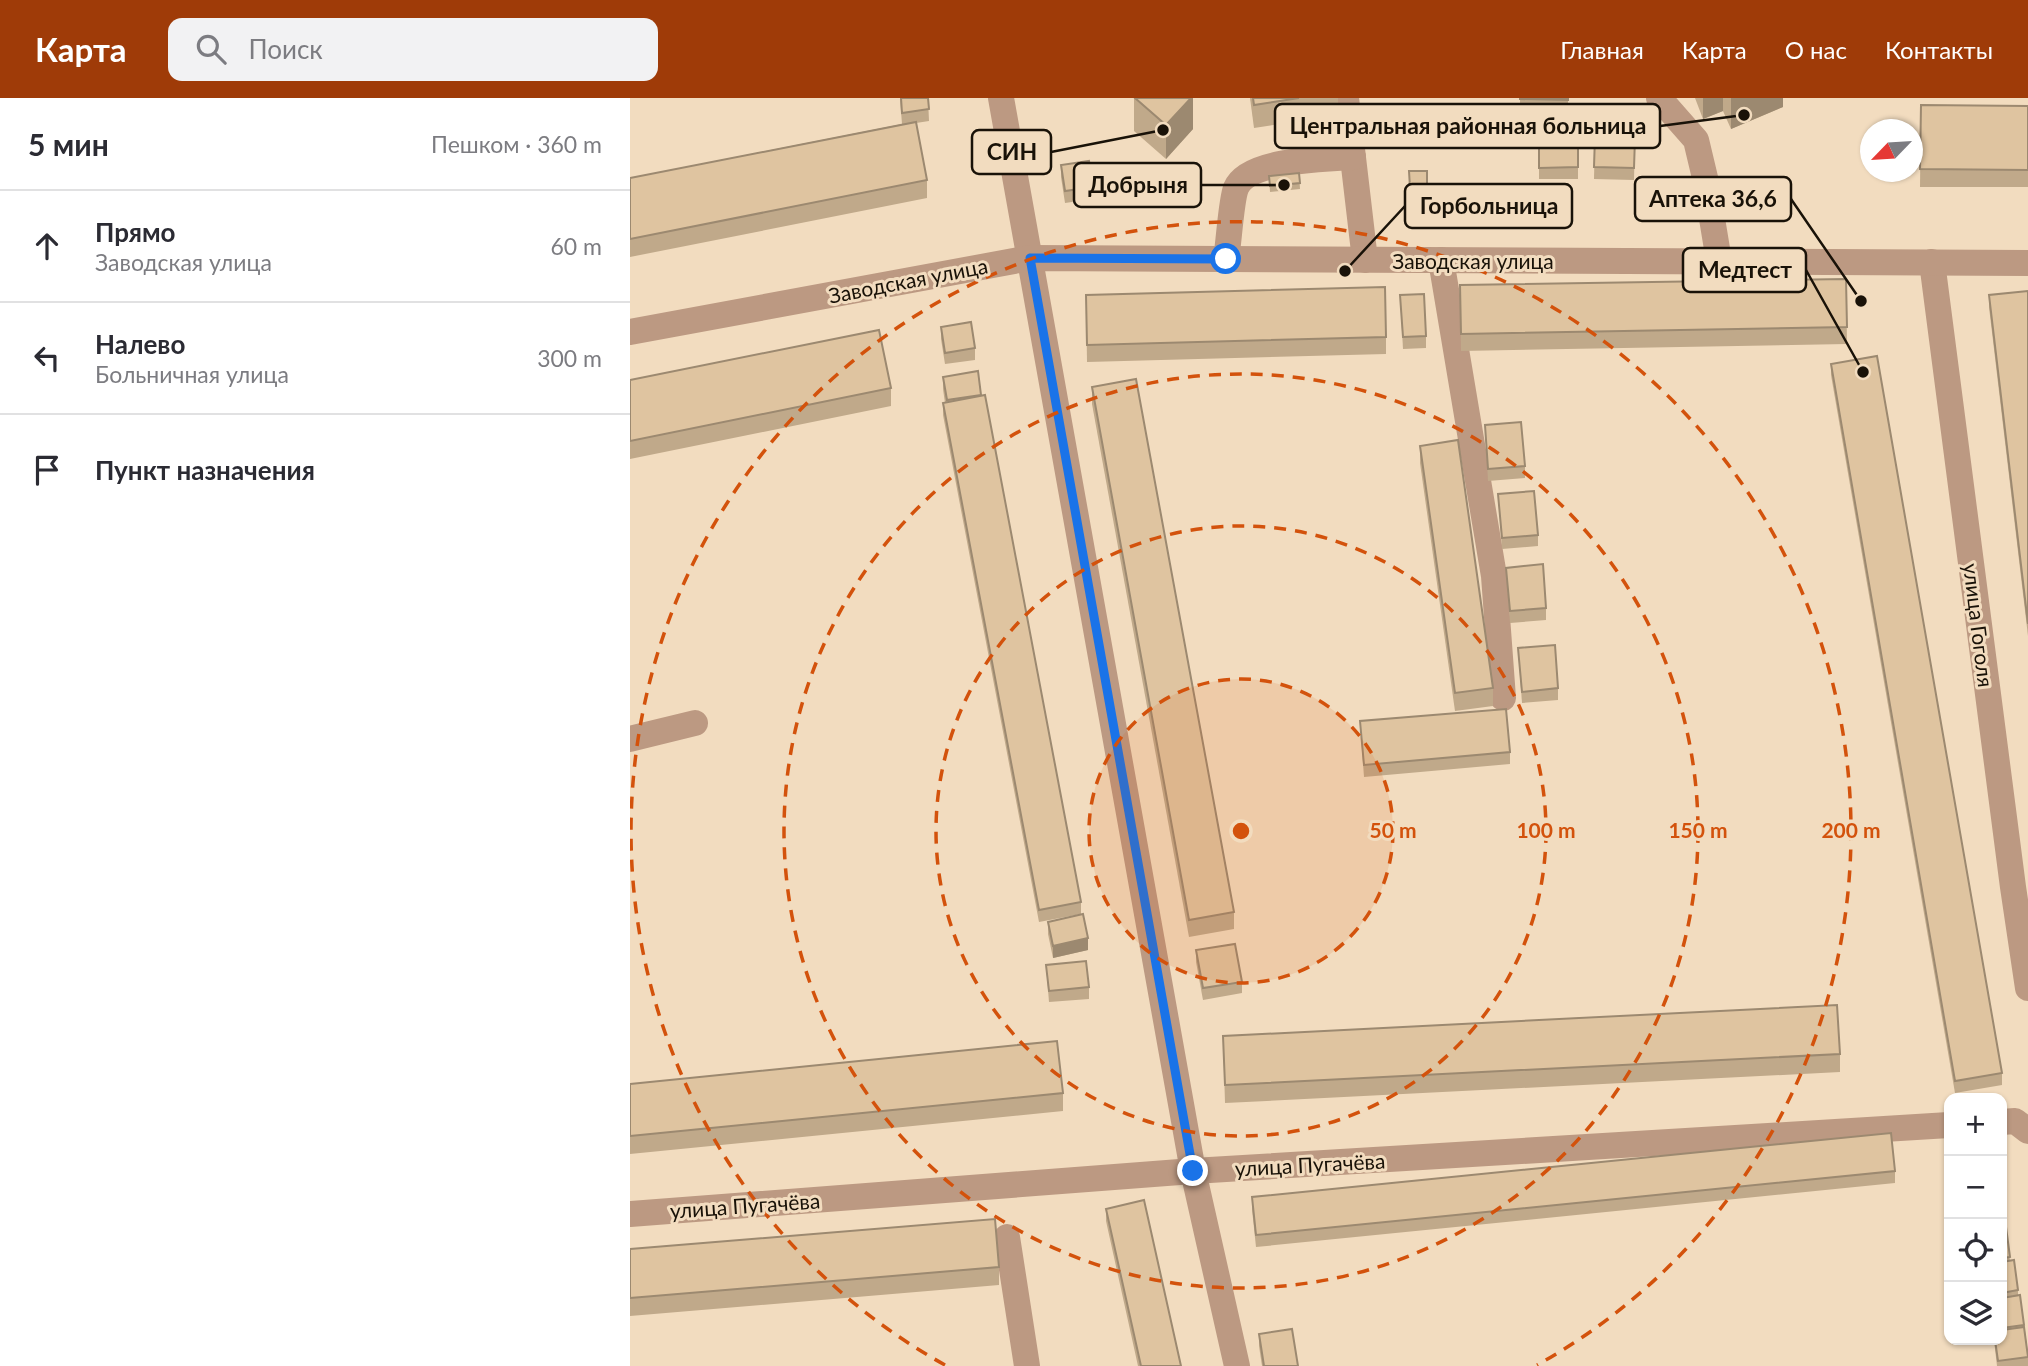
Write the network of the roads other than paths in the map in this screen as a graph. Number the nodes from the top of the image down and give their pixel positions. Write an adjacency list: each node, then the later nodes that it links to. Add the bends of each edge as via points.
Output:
1 (1001, 98): 5 (street)
2 (1346, 98): 4 (street)
3 (1659, 98): 9 (street, via 1696,140)
4 (1353, 157): 6 (street, via 1298,161 1248,173 1236,188); 7 (street)
5 (1030, 258): 6 (street, Заводская улица); 12 (street, Заводская улица); 20 (street)
6 (1226, 259): 7 (street, Заводская улица)
7 (1364, 260): 8 (street, Заводская улица)
8 (1441, 260): 9 (street, Заводская улица); 13 (street, via 1494,576)
9 (1719, 261): 10 (street, Заводская улица)
10 (1932, 262): 11 (street, Заводская улица); 16 (street, улица Гоголя)
11 (2028, 262)
12 (630, 332)
13 (1503, 698)
14 (695, 723): 15 (street)
15 (630, 739)
16 (2028, 988)
17 (2007, 1122): 19 (street, via 2015,1121)
18 (1944, 1125): 20 (street, улица Пугачёва)
19 (2028, 1131)
20 (1193, 1171): 21 (street, улица Пугачёва); 24 (street)
21 (630, 1214)
22 (1007, 1237): 23 (street)
23 (1027, 1366)
24 (1237, 1366)

